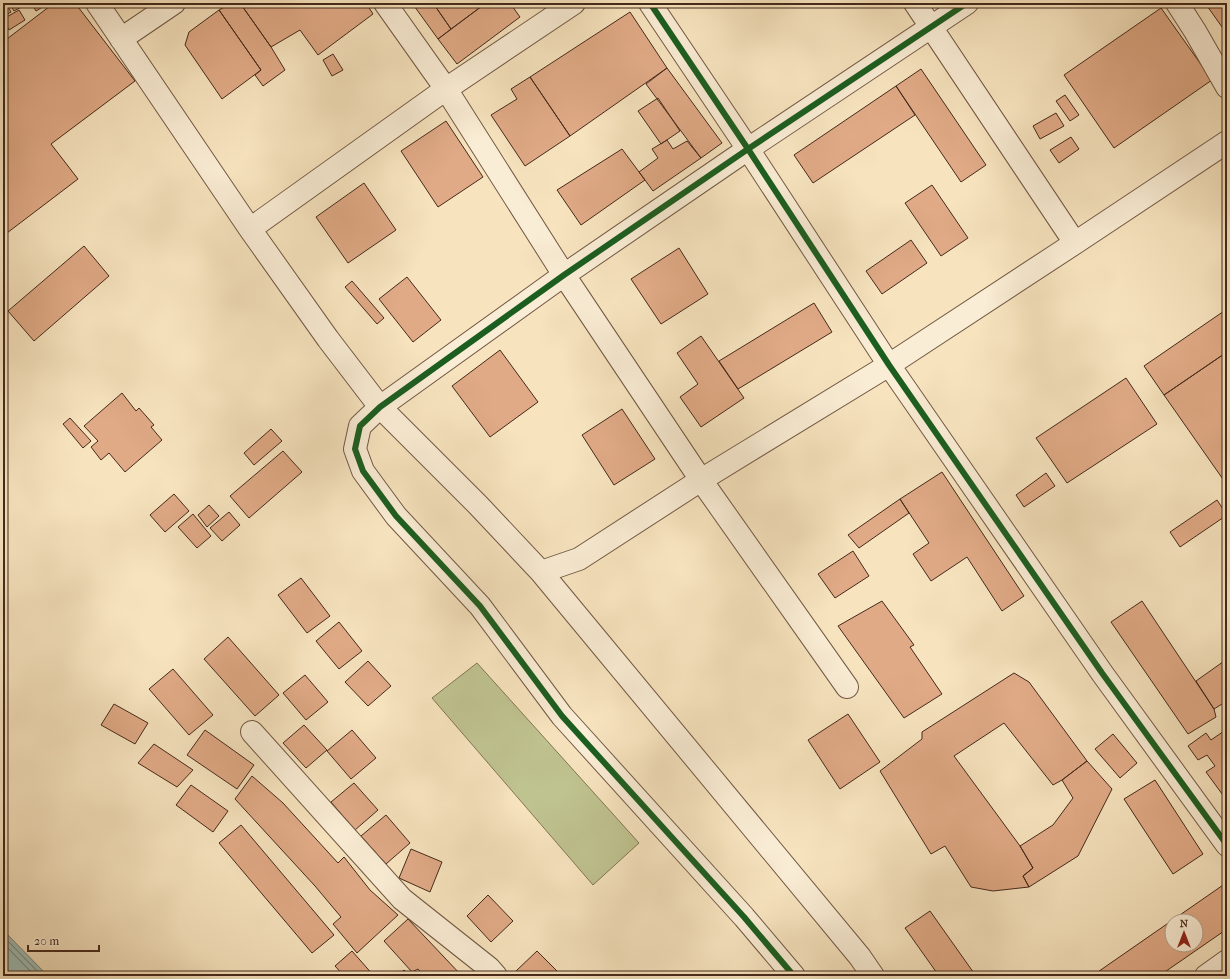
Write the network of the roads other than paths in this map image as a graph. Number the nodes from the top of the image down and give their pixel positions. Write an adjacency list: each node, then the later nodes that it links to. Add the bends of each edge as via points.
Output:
1 (97, 3): 10 (street)
2 (174, 3): 10 (street)
3 (385, 3): 12 (street)
4 (574, 3): 12 (street)
5 (650, 3): 14 (street)
6 (915, 3): 9 (street)
7 (967, 3): 9 (street)
8 (1177, 3): 11 (street)
9 (932, 27): 14 (street); 16 (street)
10 (121, 39): 15 (street)
11 (1227, 87)
12 (446, 90): 15 (street); 17 (street)
13 (1227, 142): 16 (street)
14 (748, 149): 17 (street); 18 (street)
15 (250, 229): 19 (street)
16 (1076, 243): 18 (street)
17 (564, 275): 19 (street); 20 (street)
18 (889, 365): 20 (street); 24 (street, via 1102,673)
19 (380, 407): 21 (street); 27 (street, via 360,426 355,449 363,471 396,516 480,606 562,716)
20 (701, 480): 21 (street, via 579,559); 22 (street)
21 (542, 572): 28 (street)
22 (847, 687)
23 (252, 732): 26 (street, via 402,899)
24 (1227, 845)
25 (1227, 961): 29 (street)
26 (496, 976)
27 (794, 976)
28 (873, 976)
29 (1206, 976)

